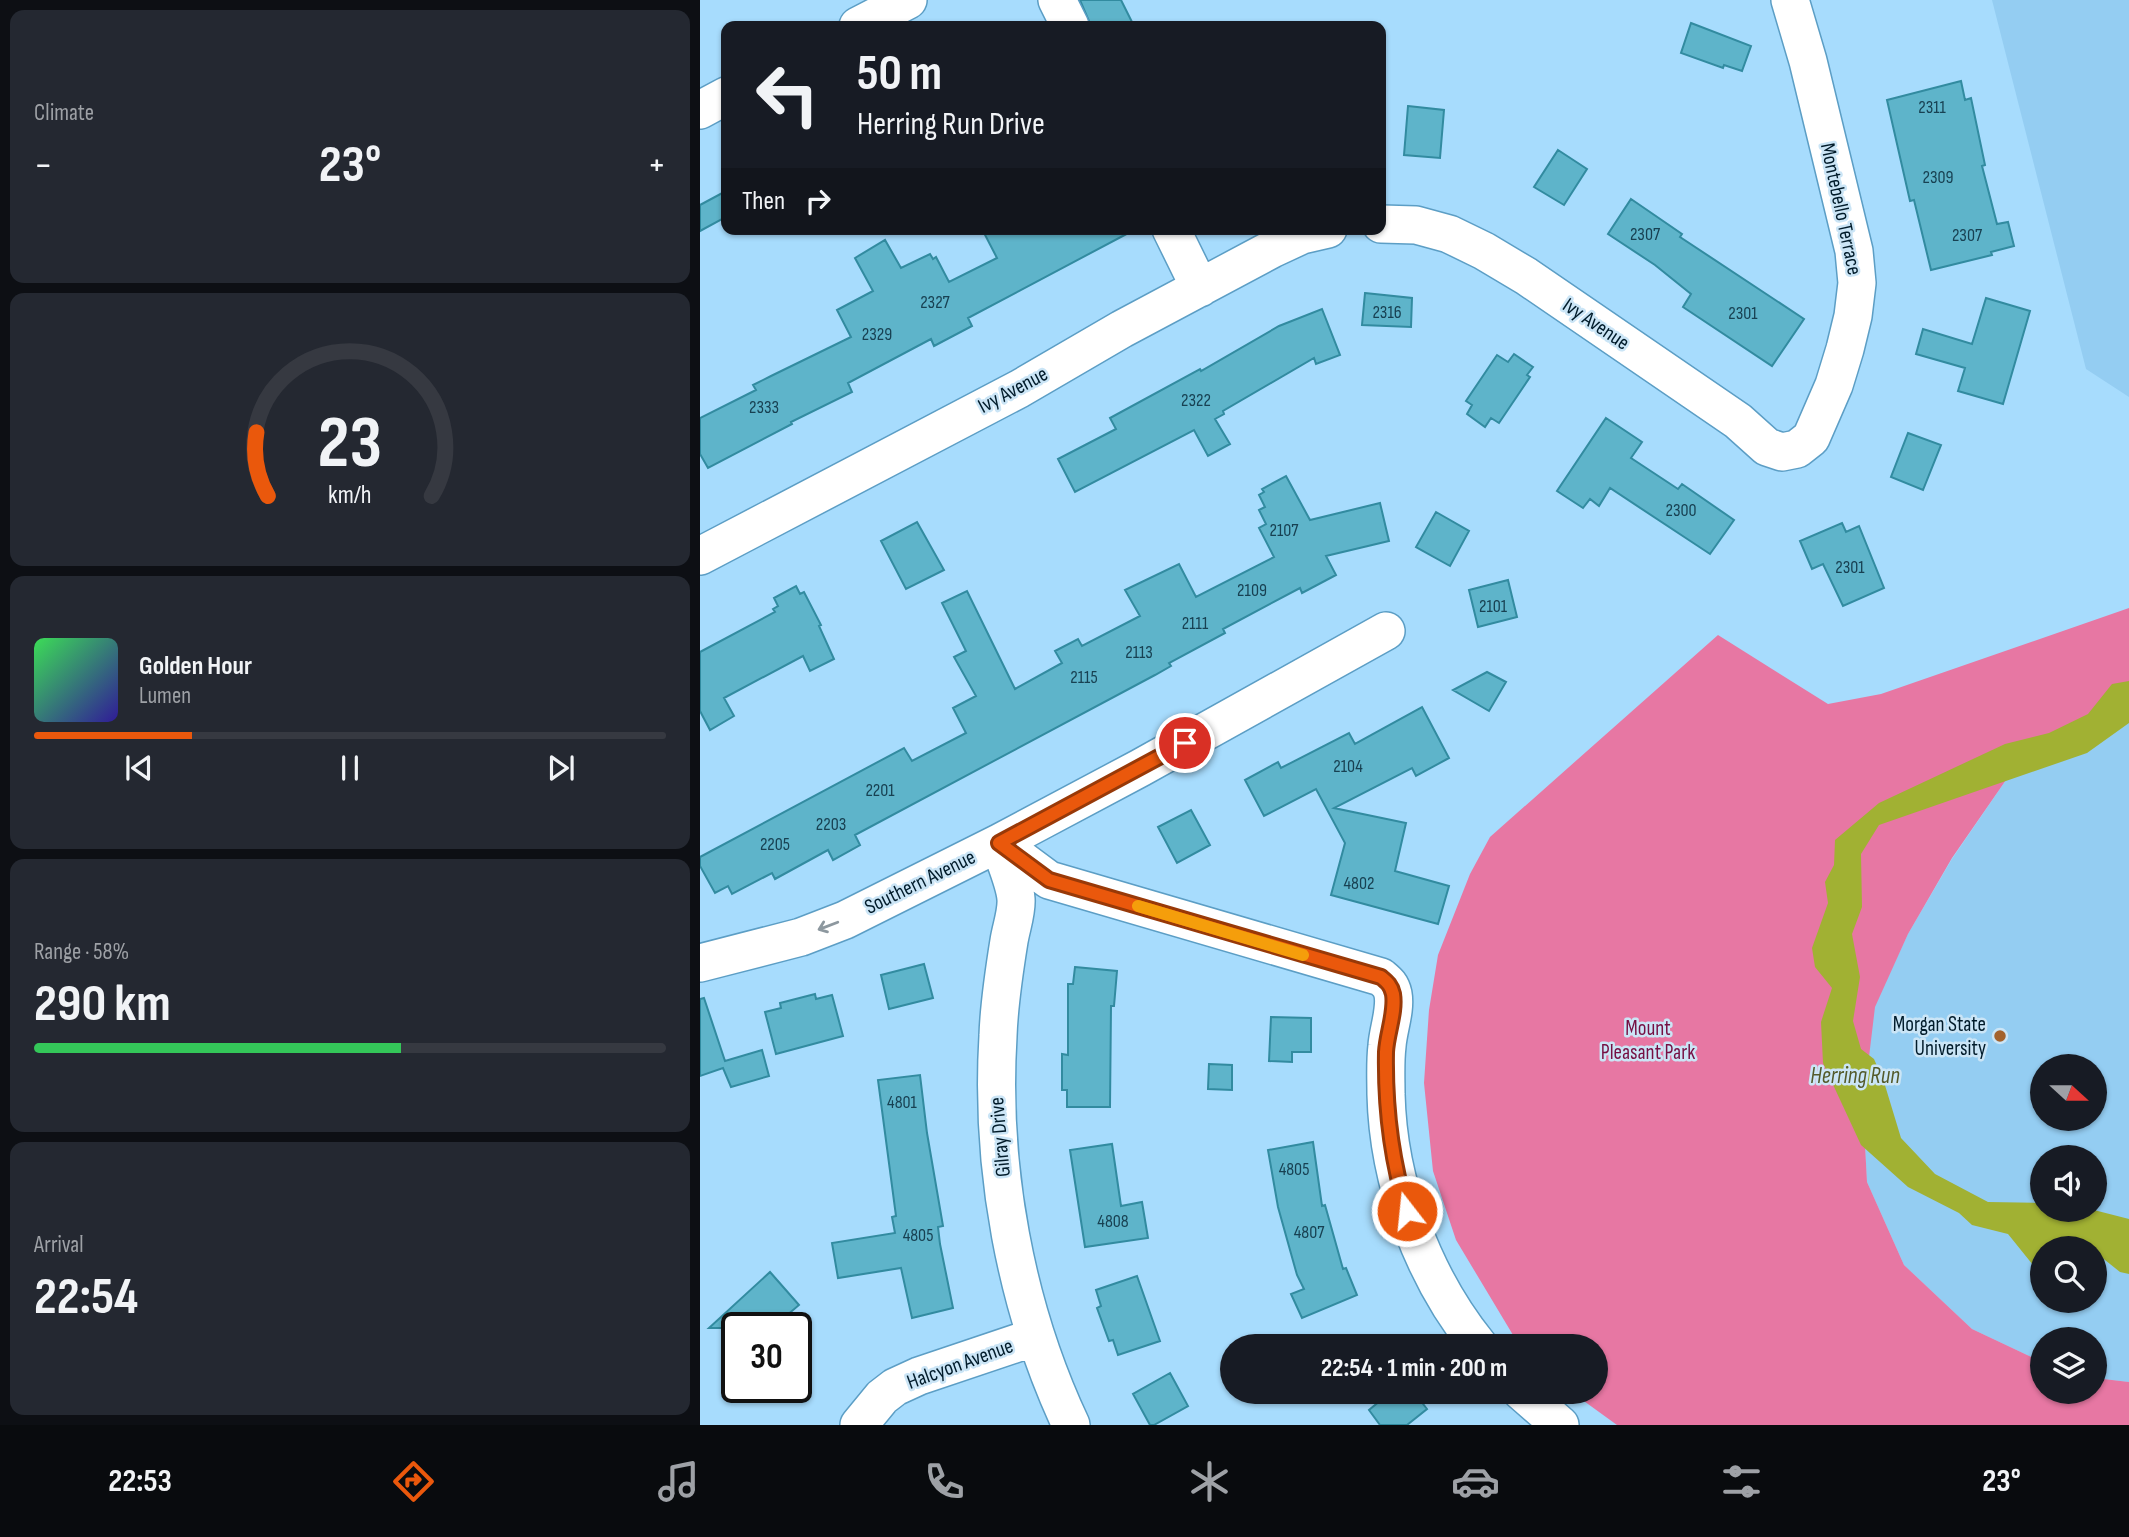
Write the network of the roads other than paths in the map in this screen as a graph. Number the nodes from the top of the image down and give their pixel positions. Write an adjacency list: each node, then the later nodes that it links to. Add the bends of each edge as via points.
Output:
1 (908, 0): 4 (street)
2 (1057, 0): 5 (street)
3 (1790, 0): 12 (street, Montebello Terrace, via 1851,238 1857,283 1835,385 1811,438)
4 (868, 21)
5 (1068, 21)
6 (721, 99): 7 (street)
7 (700, 110)
8 (1386, 224): 12 (street, Ivy Avenue, via 1416,225 1449,234 1484,251 1738,421 1767,447 1782,452)
9 (1174, 235): 11 (street)
10 (1302, 235): 11 (street, Ivy Avenue)
11 (1200, 288): 13 (street, Ivy Avenue, via 1019,389)
12 (1797, 449)
13 (700, 556)
14 (1385, 631): 15 (street, Southern Avenue)
15 (999, 843): 16 (street, Southern Avenue, one-way to 16, via 845,920); 17 (street, via 1049,880 1381,977 1389,984 1393,995 1386,1097 1391,1149 1413,1229); 18 (street, Gilray Drive, via 1016,899 998,1034 999,1129 1012,1238)
16 (700, 964)
17 (1471, 1334)
18 (1035, 1337): 20 (street, Halcyon Avenue, via 895,1387); 21 (street, Gilray Drive)
19 (1536, 1404): 22 (street)
20 (859, 1425)
21 (1071, 1425)
22 (1560, 1425)

